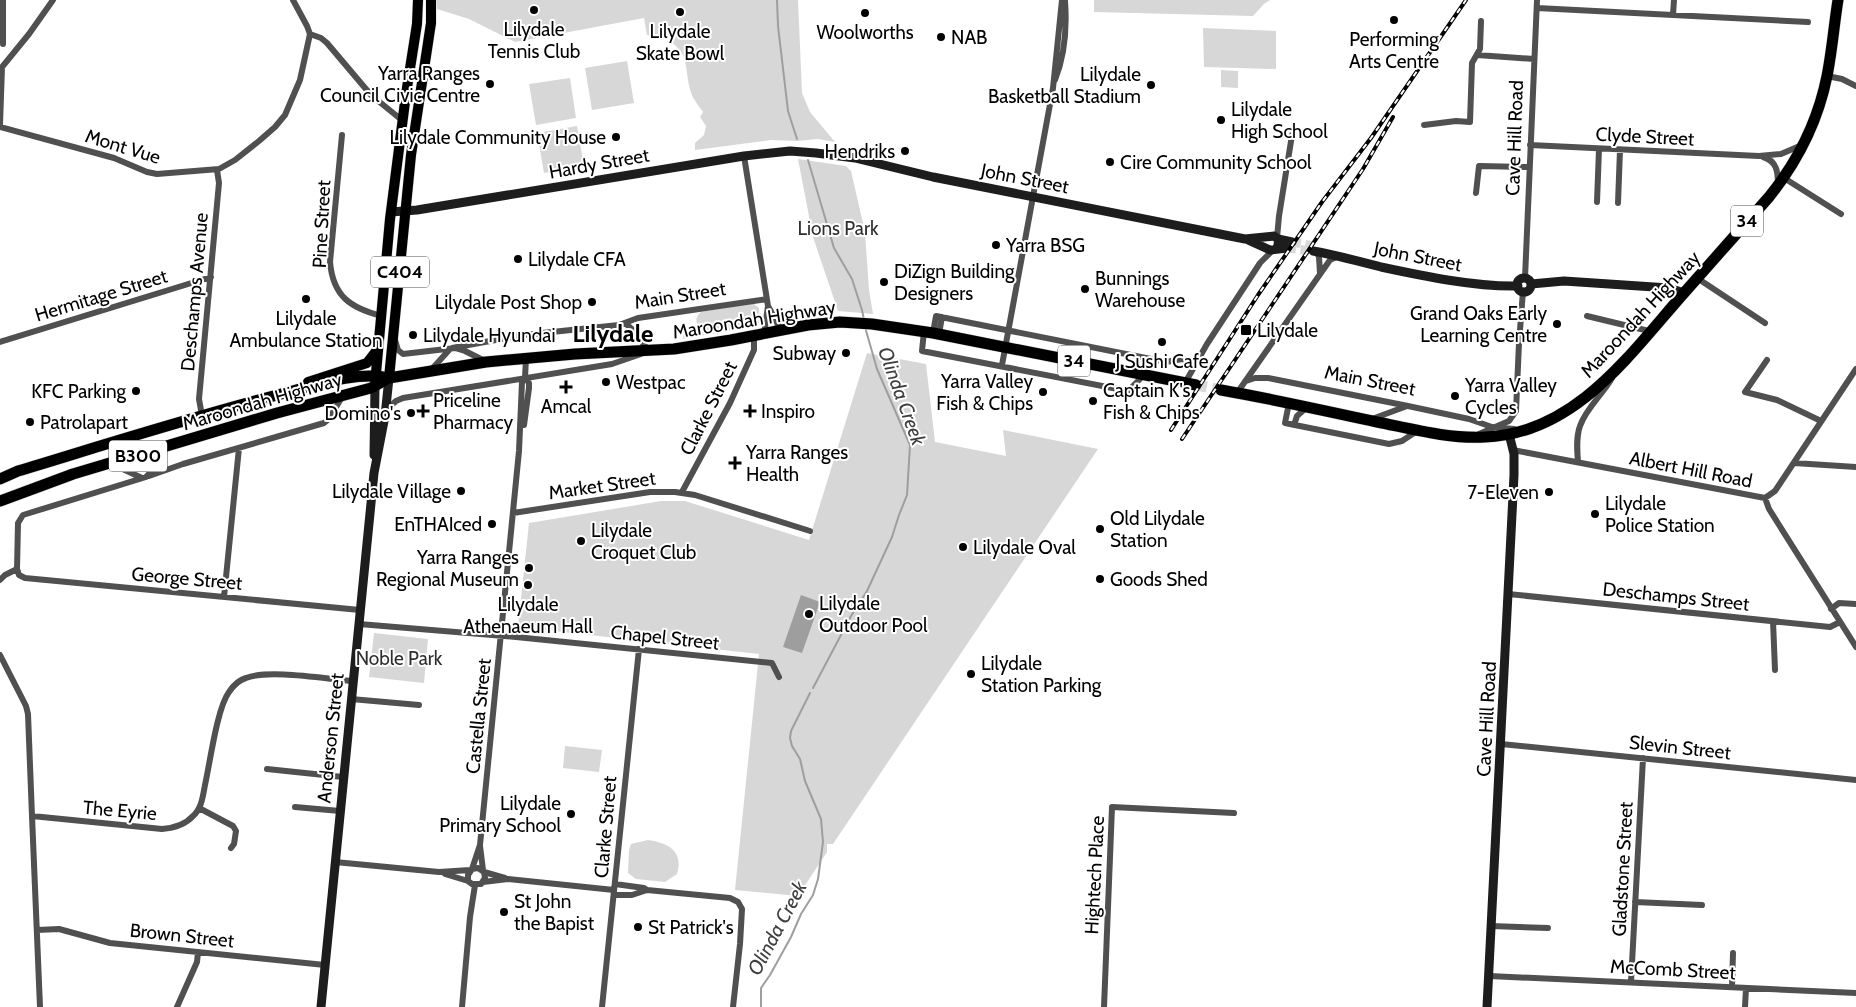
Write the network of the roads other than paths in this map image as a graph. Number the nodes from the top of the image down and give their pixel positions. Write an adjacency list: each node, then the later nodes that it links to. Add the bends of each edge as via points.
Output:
1 (3, 0): 15 (street)
2 (52, 0): 21 (street, via 30,34 2,67)
3 (293, 0): 14 (street)
4 (418, 0): 22 (main road, Anderson Street / C404)
5 (431, 0): 18 (main road, Anderson Street / C404, via 432,23)
6 (1063, 0): 40 (street, via 1066,18 1061,64 1053,88)
7 (1537, 0): 10 (street, Cave Hill Road)
8 (1674, 0): 11 (street)
9 (1838, 0): 19 (highway, Maroondah Highway / 34)
10 (1537, 8): 11 (street); 17 (street, Cave Hill Road)
11 (1673, 15): 13 (street)
12 (1481, 21): 16 (street)
13 (1808, 22)
14 (310, 34): 22 (street, via 327,43 371,95); 37 (street, Mont Vue, via 300,80 285,114 253,146)
15 (3, 44)
16 (1477, 55): 17 (street); 23 (street, via 1472,63 1470,122)
17 (1534, 59): 28 (street, Cave Hill Road)
18 (426, 63): 22 (main road, via 416,90 411,119); 33 (main road, Anderson Street / C404)
19 (1827, 76): 20 (street); 27 (highway, Maroondah Highway / 34, via 1821,102)
20 (1856, 86)
21 (1, 87): 24 (street)
22 (403, 121): 32 (main road, Anderson Street / C404)
23 (1424, 124)
24 (0, 126): 37 (street, Mont Vue, via 114,158 146,172)
25 (342, 135): 59 (street, Pine Street, via 330,262 333,280 346,300)
26 (1292, 135): 46 (street)
27 (1804, 144): 35 (street, Clyde Street, via 1780,154); 38 (highway, Maroondah Highway / 34)
28 (1530, 145): 29 (street, Clyde Street); 36 (street, Cave Hill Road)
29 (1599, 149): 30 (street, Clyde Street); 41 (street)
30 (1620, 150): 35 (street, Clyde Street); 42 (street)
31 (798, 152): 34 (main road, Hardy Street); 40 (main road, John Street, via 855,158 932,177)
32 (398, 155): 33 (main road); 44 (main road, Anderson Street / C404)
33 (411, 155): 43 (main road, Anderson Street / C404)
34 (744, 156): 43 (main road, Hardy Street); 57 (street, Clarke Street)
35 (1760, 156): 38 (street, via 1774,162)
36 (1529, 167): 39 (street, via 1479,166); 54 (street, Cave Hill Road)
37 (217, 170): 52 (street, Deschamps Avenue, via 219,183)
38 (1781, 181): 45 (street); 53 (highway, Maroondah Highway / 34)
39 (1476, 192)
40 (1034, 196): 47 (main road, John Street); 65 (street)
41 (1597, 202)
42 (1618, 203)
43 (406, 211): 44 (main road, Hardy Street); 61 (main road, Anderson Street / C404)
44 (391, 212): 59 (main road, Anderson Street / C404)
45 (1841, 214)
46 (1273, 238): 47 (main road, John Street); 49 (main road, via 1279,245); 49 (main road, via 1264,244); 49 (main road, John Street, via 1290,245)
47 (1245, 239): 49 (main road, John Street)
48 (1315, 249): 50 (main road, John Street); 51 (street)
49 (1272, 250): 78 (street, via 1260,263)
50 (1339, 255): 51 (street, via 1331,258); 55 (main road, John Street, via 1381,267 1481,285)
51 (1320, 274): 86 (street)
52 (211, 277): 70 (street, Hermitage Street); 97 (street, Deschamps Avenue, via 199,399)
53 (1697, 278): 56 (highway, Maroondah Highway / 34); 62 (street)
54 (1528, 281): 55 (main road, via 1528,290); 56 (main road, via 1669,288)
55 (1521, 288): 101 (street, via 1518,404 1509,421)
56 (1684, 293): 66 (highway, Maroondah Highway / 34)
57 (767, 299): 58 (street, Clarke Street); 63 (street, Main Street, via 634,318)
58 (768, 306): 64 (street, Clarke Street); 69 (street, Clarke Street)
59 (382, 316): 61 (main road); 71 (main road, Anderson Street / C404)
60 (1587, 316): 66 (street)
61 (395, 318): 67 (main road, Anderson Street / C404)
62 (1765, 322)
63 (625, 323): 73 (street, Main Street, via 523,335); 74 (street)
64 (781, 330): 68 (highway, Maroondah Highway / 34, via 856,323); 69 (highway, Maroondah Highway / 34)
65 (1008, 331): 68 (street, via 936,316); 72 (street); 78 (street, via 1166,362 1182,360)
66 (1650, 331): 80 (highway, Maroondah Highway / 34)
67 (394, 332): 73 (street, Main Street, via 397,348 403,354); 84 (main road, Anderson Street / C404)
68 (932, 333): 72 (highway, 34); 79 (street, via 922,351)
69 (759, 335): 74 (highway, Maroondah Highway / 34); 118 (street, Clarke Street, via 730,403)
70 (0, 342)
71 (378, 345): 87 (main road, Anderson Street / C404); 92 (main road, via 367,363)
72 (1004, 347): 79 (street); 83 (highway, 34)
73 (451, 348): 77 (street); 82 (street)
74 (649, 351): 75 (highway, Maroondah Highway / 34); 85 (street, via 612,364)
75 (526, 358): 77 (highway, Maroondah Highway / 34); 85 (street, Castella Street)
76 (1767, 360): 99 (street, via 1745,392 1777,400)
77 (486, 362): 82 (highway, Maroondah Highway / 34)
78 (1196, 363): 88 (street)
79 (1002, 365): 83 (street, via 1128,391)
80 (1617, 368): 102 (highway, Maroondah Highway / 34, via 1573,407); 111 (street, via 1582,420)
81 (1856, 369): 99 (street, Albert Hill Road)
82 (431, 370): 84 (highway, Maroondah Highway / 34)
83 (1144, 375): 88 (highway, 34)
84 (389, 378): 87 (highway, Maroondah Highway / B300); 96 (main road, Anderson Street)
85 (525, 378): 96 (street, via 403,398); 121 (street, Castella Street, via 522,382)
86 (1246, 380): 90 (street); 94 (street, Main Street, via 1268,378)
87 (375, 381): 91 (highway, Maroondah Highway / B300); 92 (highway, Maroondah Highway / B300, via 332,382); 115 (main road, Anderson Street)
88 (1190, 384)
89 (1221, 390): 90 (highway, Maroondah Highway / 34)
90 (1237, 392): 93 (highway, Maroondah Highway / 34)
91 (344, 394): 104 (highway, Maroondah Highway / B300); 109 (street, via 324,423)
92 (261, 399): 97 (highway, Maroondah Highway / B300)
93 (1289, 403): 95 (highway, Maroondah Highway / 34); 100 (street, via 1285,424)
94 (1408, 406): 98 (street); 101 (street, Main Street)
95 (1307, 407): 98 (highway, Maroondah Highway / 34); 100 (street, via 1297,416)
96 (385, 412): 115 (main road, Anderson Street)
97 (202, 416): 104 (highway); 106 (highway, Maroondah Highway / B300)
98 (1368, 420): 103 (highway, Maroondah Highway / 34)
99 (1821, 421): 112 (street, Albert Hill Road)
100 (1294, 425): 103 (street, via 1389,444 1402,441)
101 (1495, 427): 102 (street, Main Street); 107 (street)
102 (1528, 429): 105 (highway, Maroondah Highway / 34)
103 (1418, 430): 107 (highway, Maroondah Highway / 34)
104 (208, 434): 108 (highway, Maroondah Highway / B300)
105 (1508, 434): 107 (highway, Maroondah Highway / 34); 110 (main road, Cave Hill Road)
106 (132, 437): 108 (highway, via 152,439); 117 (highway, Maroondah Highway / B300)
107 (1471, 437)
108 (161, 448): 113 (highway, Maroondah Highway / B300); 116 (street, via 157,465)
109 (239, 448): 116 (street); 126 (street)
110 (1513, 450): 111 (street, Albert Hill Road); 125 (main road, Cave Hill Road)
111 (1578, 462): 119 (street, Albert Hill Road)
112 (1794, 463): 114 (street); 119 (street, Albert Hill Road, via 1775,491)
113 (112, 464): 116 (street); 120 (highway, Maroondah Highway / B300)
114 (1856, 467)
115 (374, 473): 129 (main road, Anderson Street)
116 (144, 478): 123 (street, via 23,515 18,523)
117 (0, 479)
118 (682, 492): 121 (street, Market Street, via 650,492); 122 (street, Market Street)
119 (1765, 498): 128 (street)
120 (0, 501)
121 (513, 513): 133 (street, Castella Street)
122 (810, 531)
123 (17, 569): 124 (street); 126 (street, George Street, via 25,578)
124 (0, 580)
125 (1508, 594): 130 (street, Deschamps Street); 142 (main road, Cave Hill Road)
126 (224, 597): 129 (street, George Street)
127 (1856, 604): 128 (street, via 1839,603)
128 (1831, 609): 131 (street)
129 (360, 610): 132 (main road, Anderson Street)
130 (1773, 621): 131 (street, Deschamps Street, via 1830,626); 137 (street)
131 (1840, 622): 134 (street)
132 (359, 624): 133 (street, Chapel Street); 139 (main road, Anderson Street)
133 (501, 636): 135 (street, Chapel Street); 152 (street, Castella Street)
134 (1856, 647)
135 (638, 649): 138 (street, Chapel Street, via 772,663); 162 (street, Clarke Street)
136 (0, 655): 151 (street, via 28,714)
137 (1775, 670)
138 (779, 677)
139 (353, 681): 140 (main road, Anderson Street); 148 (street, via 266,674 244,678 236,684 228,692 222,708)
140 (351, 699): 141 (street); 145 (main road, Anderson Street)
141 (419, 705)
142 (1501, 744): 143 (street, Slevin Street); 166 (main road, Cave Hill Road)
143 (1643, 758): 146 (street, Slevin Street); 164 (street, Gladstone Street)
144 (267, 769): 145 (street)
145 (344, 777): 149 (main road, Anderson Street)
146 (1856, 780)
147 (296, 807): 149 (street)
148 (199, 808): 151 (street, The Eyrie, via 184,824 162,829); 153 (street, via 233,826 236,831)
149 (340, 811): 154 (main road, Anderson Street)
150 (1234, 813): 183 (street, Hightech Place, via 1112,807)
151 (32, 816): 168 (street)
152 (480, 845): 155 (street, Castella Street); 156 (street, Castella Street)
153 (231, 848)
154 (335, 862): 157 (street); 171 (main road, Anderson Street)
155 (471, 870): 156 (street, via 478,868); 157 (street); 159 (street)
156 (483, 871): 158 (street); 160 (street)
157 (439, 872): 159 (street)
158 (508, 879): 160 (street); 162 (street)
159 (468, 880): 161 (street)
160 (483, 882): 161 (street)
161 (475, 885): 180 (street)
162 (614, 890): 163 (street); 163 (street, via 632,895); 181 (street, Clarke Street)
163 (647, 890): 182 (street, via 730,898 742,907)
164 (1635, 902): 165 (street); 173 (street, Gladstone Street)
165 (1702, 906)
166 (1492, 926): 167 (street); 172 (main road, Cave Hill Road)
167 (1548, 928)
168 (37, 930): 169 (street, Brown Street, via 59,929 110,943); 177 (street)
169 (198, 952): 171 (street, Brown Street); 178 (street, via 197,962)
170 (1733, 953): 174 (street)
171 (325, 965): 179 (main road, Anderson Street)
172 (1489, 976): 173 (street, McComb Street); 184 (main road, Cave Hill Road)
173 (1631, 982): 174 (street, McComb Street)
174 (1732, 987): 175 (street, McComb Street)
175 (1746, 988): 176 (street, McComb Street); 185 (street)
176 (1856, 993)
177 (40, 1007)
178 (177, 1007)
179 (321, 1007)
180 (462, 1007)
181 (602, 1007)
182 (733, 1007)
183 (1104, 1007)
184 (1487, 1007)
185 (1745, 1007)

